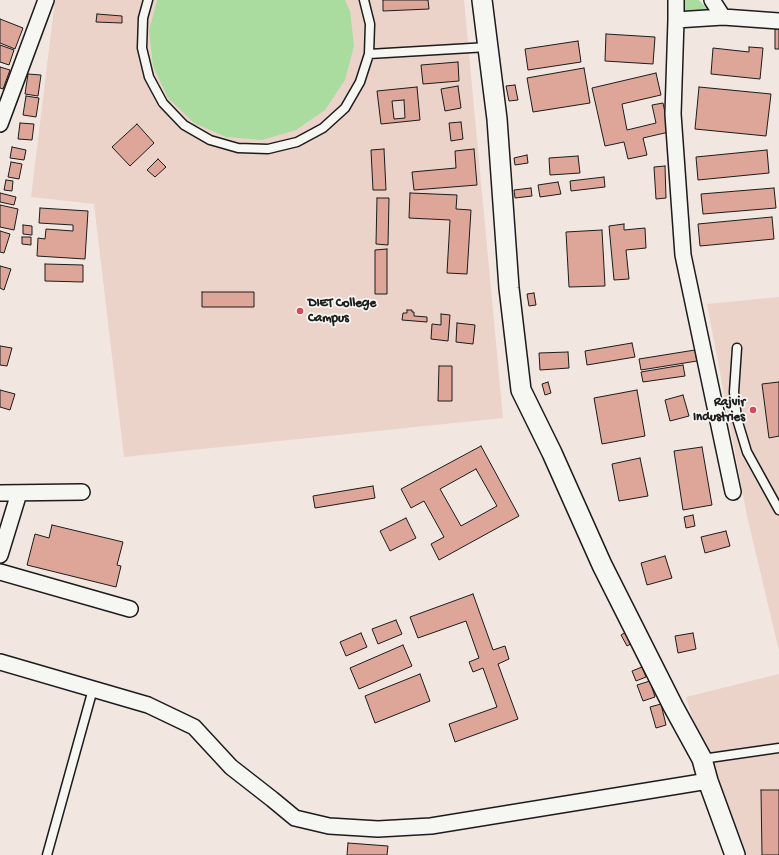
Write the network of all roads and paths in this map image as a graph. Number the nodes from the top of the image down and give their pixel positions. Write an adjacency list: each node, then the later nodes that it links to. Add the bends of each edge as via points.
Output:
1 (46, 0): 12 (street)
2 (148, 0): 11 (lane, via 143,18 142,48 149,77 164,103 184,124 210,140 238,148 268,149 297,142 323,128 345,108 360,82)
3 (364, 0): 11 (lane, via 370,24)
4 (482, 0): 10 (street)
5 (676, 0): 8 (street)
6 (712, 0): 7 (street)
7 (723, 17): 8 (street); 9 (street)
8 (676, 20): 15 (street, via 673,114 684,255)
9 (779, 21)
10 (488, 47): 11 (lane); 25 (street, via 497,119 521,390 602,565)
11 (369, 54)
12 (0, 124)
13 (737, 348): 18 (lane, via 734,392 737,419 747,452)
14 (82, 492): 17 (street)
15 (733, 492)
16 (0, 493): 17 (street)
17 (19, 493): 19 (street)
18 (779, 510)
19 (0, 555)
20 (0, 572): 21 (street)
21 (130, 609)
22 (0, 662): 23 (street)
23 (94, 689): 26 (street, via 148,705 194,727 231,767 295,818 328,826 378,829 430,826); 27 (lane)
24 (779, 748): 25 (lane)
25 (702, 759): 26 (street)
26 (708, 782): 28 (street)
27 (47, 855)
28 (735, 855)

